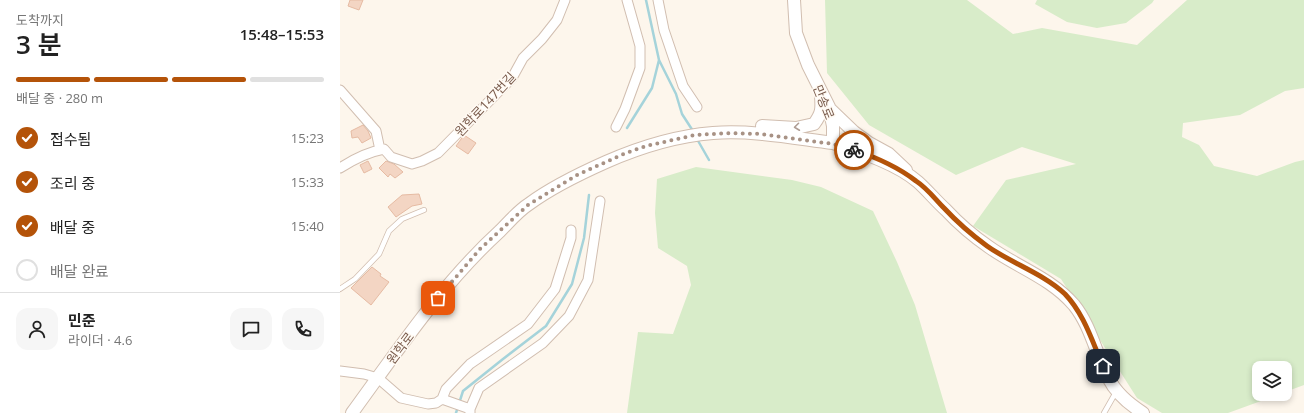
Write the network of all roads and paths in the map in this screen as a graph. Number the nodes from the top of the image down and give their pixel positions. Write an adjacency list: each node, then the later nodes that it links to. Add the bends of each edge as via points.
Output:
1 (565, 0): 12 (street, 원학로147번길, via 557,20 542,40 523,58 512,78 438,153 412,164 391,157 384,149)
2 (628, 0): 9 (street, via 640,46 640,68)
3 (658, 0): 7 (street, via 664,30 683,86)
4 (794, 0): 6 (street, 만송로, via 796,33)
5 (340, 90): 12 (street, via 376,131)
6 (820, 90): 8 (street, 만송로); 10 (street, one-way to 10, via 822,108 814,124 796,128 761,126)
7 (697, 107)
8 (828, 107): 11 (street, 만송로, via 833,126); 14 (street, via 854,132 898,161)
9 (616, 127)
10 (731, 133): 11 (street, 원학로, via 761,134); 20 (street, 원학로, via 672,139 626,153 584,172 528,205 480,249 438,298)
11 (833, 144): 14 (street, via 891,165)
12 (380, 150): 13 (street)
13 (340, 168)
14 (916, 181): 21 (street, via 978,240 1064,294 1084,321)
15 (600, 201): 23 (street, via 588,280 569,316 543,343 479,388)
16 (424, 210): 18 (lane, via 402,219 390,231 379,254 356,279)
17 (571, 230): 22 (street, via 571,238 555,289 528,324 470,364 446,389)
18 (340, 289)
19 (340, 371): 20 (street)
20 (378, 378): 22 (street, via 401,398 428,404); 24 (street, 원학로)
21 (1116, 390): 25 (lane); 26 (street)
22 (446, 401): 23 (street)
23 (468, 410)
24 (352, 413)
25 (1104, 413)
26 (1143, 413)

